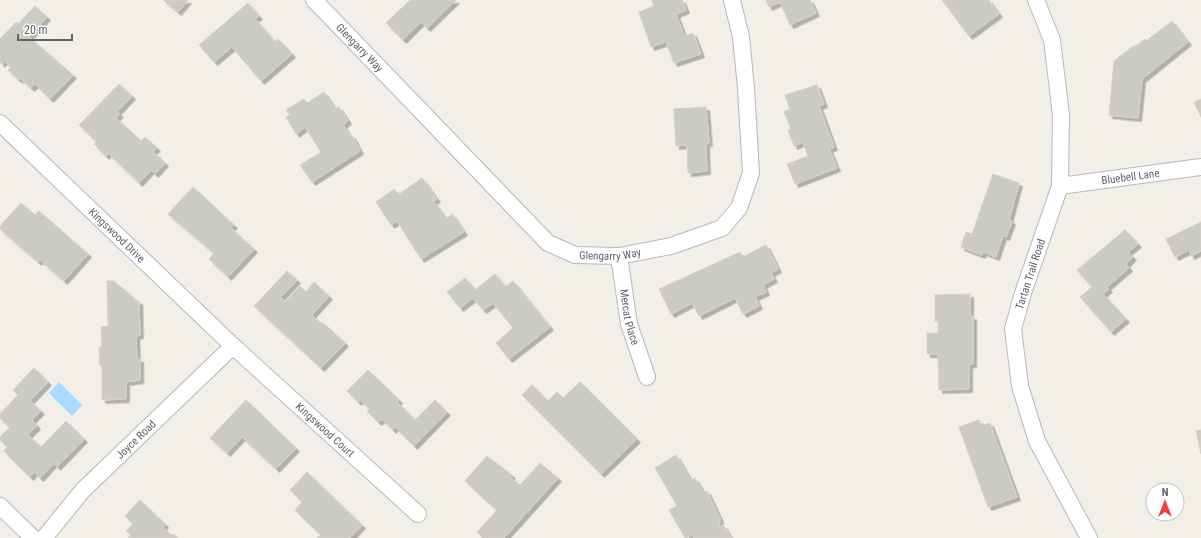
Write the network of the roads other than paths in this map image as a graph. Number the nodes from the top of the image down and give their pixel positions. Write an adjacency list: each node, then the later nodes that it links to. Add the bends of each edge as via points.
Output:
1 (314, 0): 7 (street, Glengarry Way, via 548,243 575,255)
2 (732, 0): 7 (street, Glengarry Way, via 741,37 746,81 751,173 739,208 722,228 671,246)
3 (1036, 0): 6 (street, Tartan Trail Road, via 1052,40 1061,115)
4 (0, 123): 8 (street, Kingswood Drive)
5 (1201, 166): 6 (street, Bluebell Lane)
6 (1060, 186): 14 (street, Tartan Trail Road, via 1013,329 1020,386 1037,441)
7 (619, 256): 9 (street, Mercat Place, via 629,324)
8 (233, 346): 11 (street, Kingswood Court); 13 (street, Joyce Road, via 83,490)
9 (647, 377)
10 (0, 506): 12 (street)
11 (418, 514)
12 (33, 538)
13 (44, 538)
14 (1089, 538)

